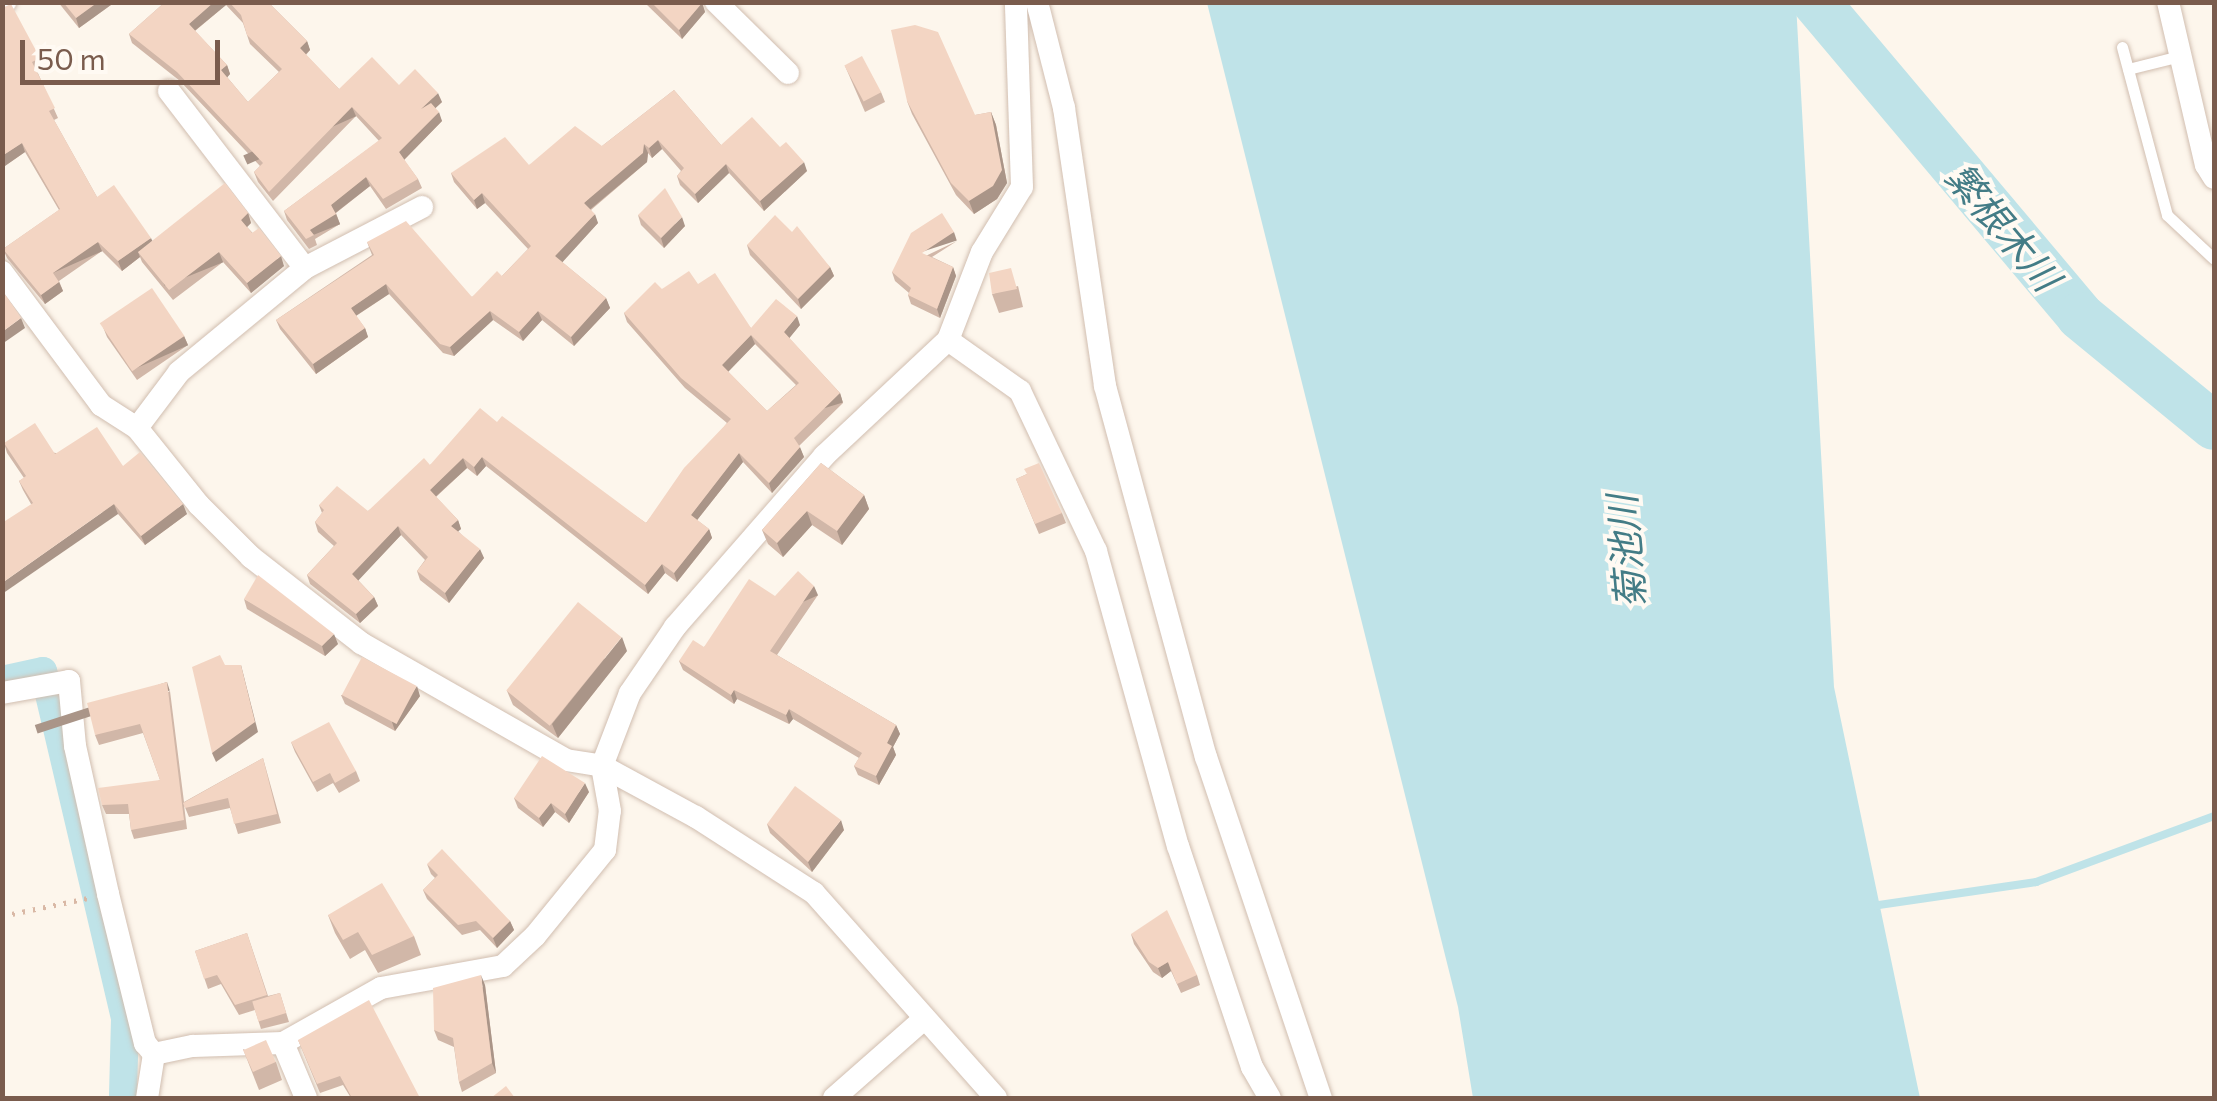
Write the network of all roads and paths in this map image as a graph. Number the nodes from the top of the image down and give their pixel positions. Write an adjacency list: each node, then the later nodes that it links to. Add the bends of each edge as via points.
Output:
1 (716, 2): 8 (street)
2 (1016, 2): 15 (street, via 1022,187 982,252)
3 (1038, 2): 29 (street, via 1064,108 1105,386 1206,757)
4 (2168, 2): 6 (street)
5 (2122, 47): 7 (lane)
6 (2180, 56): 7 (lane); 10 (street)
7 (2128, 69): 12 (lane, via 2167,215)
8 (788, 73)
9 (168, 91): 13 (street)
10 (2214, 178)
11 (422, 207): 13 (street)
12 (2214, 260)
13 (305, 268): 16 (street, via 179,372)
14 (2, 272): 16 (street, via 101,405)
15 (948, 340): 18 (street, via 824,456 675,628 630,692); 28 (street, via 1020,391 1096,551 1184,863 1252,1067)
16 (138, 428): 18 (street, via 251,557 361,643 566,760)
17 (2, 693): 23 (street, via 69,681 75,746 108,894 145,1043)
18 (602, 766): 21 (street, via 814,893); 22 (street, via 610,811 605,850 504,966 381,988)
19 (92, 897): 20 (path)
20 (2, 916)
21 (924, 1018): 26 (street); 27 (street)
22 (283, 1043): 23 (street); 25 (street)
23 (154, 1054): 24 (street)
24 (147, 1098)
25 (306, 1098)
26 (834, 1098)
27 (996, 1098)
28 (1270, 1098)
29 (1321, 1098)

